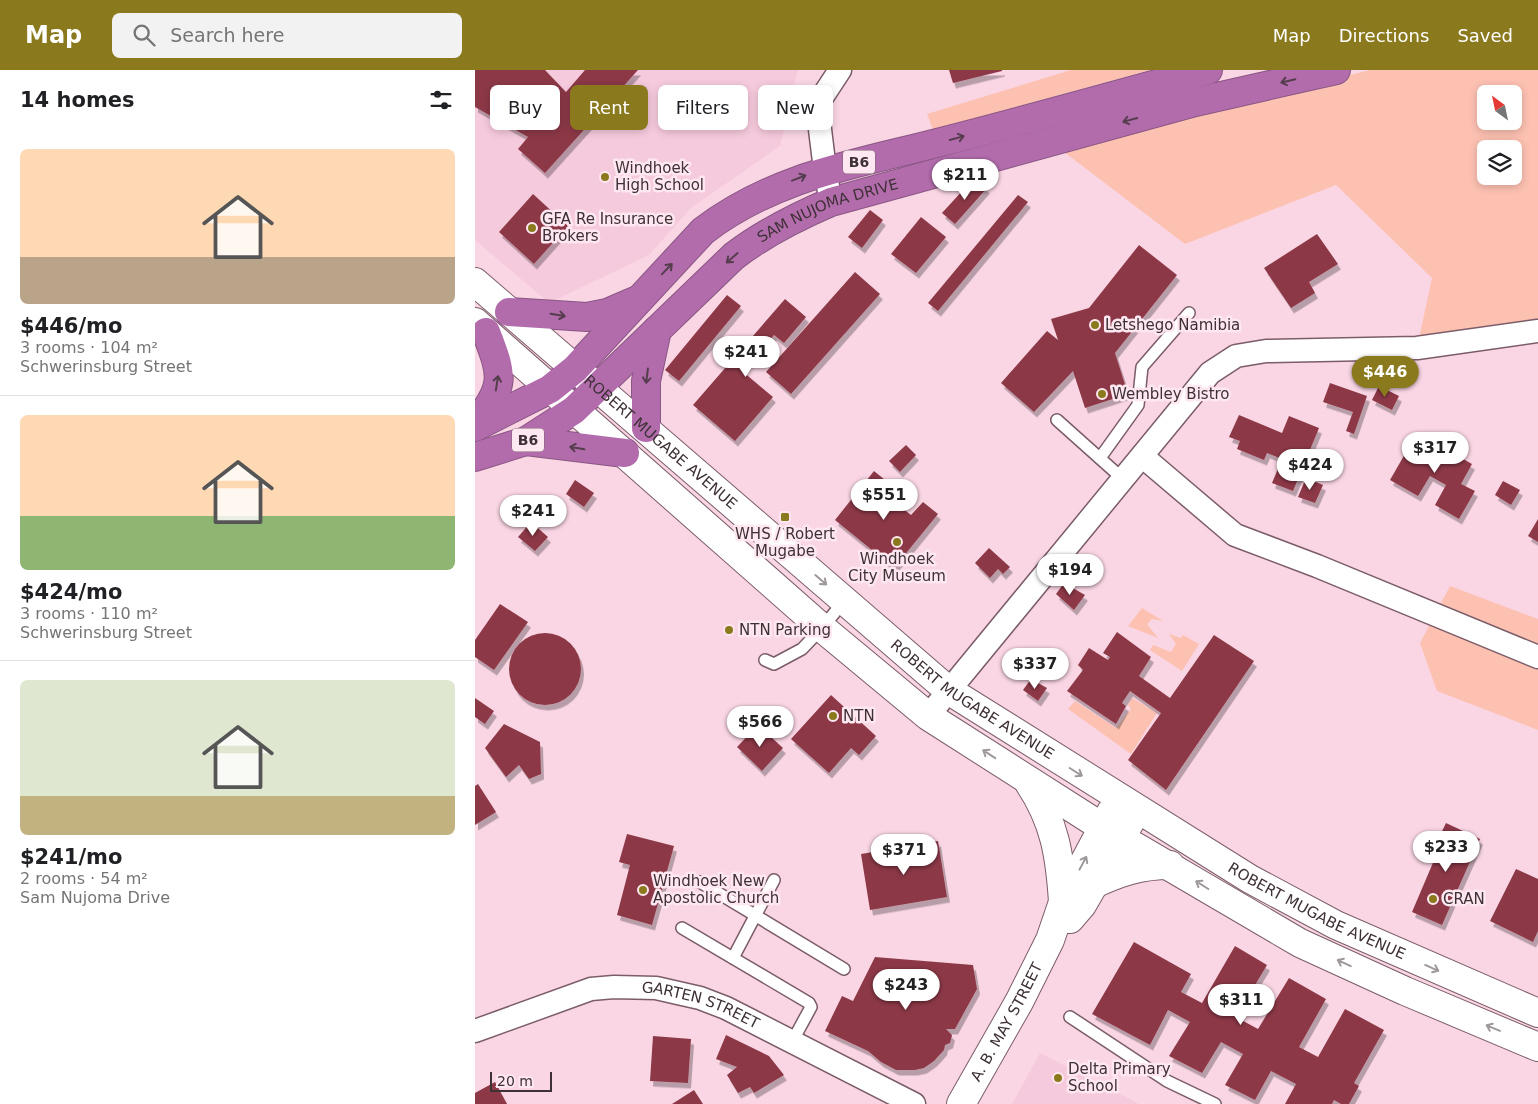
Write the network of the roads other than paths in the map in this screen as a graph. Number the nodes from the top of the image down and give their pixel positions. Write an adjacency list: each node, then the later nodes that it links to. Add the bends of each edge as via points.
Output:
1 (841, 70): 4 (street, via 817,105)
2 (1208, 70): 4 (highway, SAM NUJOMA DRIVE / B6, one-way to 2)
3 (1336, 70): 5 (highway, SAM NUJOMA DRIVE / B6, one-way to 5, via 1195,102)
4 (825, 170): 5 (street); 7 (highway, SAM NUJOMA DRIVE / B6, one-way to 4, via 703,231 726,213 764,193)
5 (831, 202): 11 (highway, SAM NUJOMA DRIVE / B6, one-way to 11, via 760,237 734,256)
6 (475, 282): 8 (main road, ROBERT MUGABE AVENUE)
7 (639, 299): 8 (highway, one-way to 7, via 587,317 607,313); 13 (highway, SAM NUJOMA DRIVE / B6)
8 (509, 312): 13 (main road, ROBERT MUGABE AVENUE)
9 (1189, 313): 24 (lane, via 1143,367 1138,404)
10 (481, 327): 14 (main road, ROBERT MUGABE AVENUE); 18 (highway, one-way to 10, via 493,401 498,384 499,366)
11 (657, 328): 15 (highway, SAM NUJOMA DRIVE / B6); 19 (highway, one-way to 19, via 646,381)
12 (1538, 331): 23 (street, via 1417,348 1266,351 1236,356 1210,372)
13 (575, 369): 14 (highway, SAM NUJOMA DRIVE / B6); 15 (main road, ROBERT MUGABE AVENUE)
14 (550, 389): 16 (main road, ROBERT MUGABE AVENUE); 18 (highway, SAM NUJOMA DRIVE / B6)
15 (598, 389): 16 (highway, SAM NUJOMA DRIVE / B6); 19 (main road, ROBERT MUGABE AVENUE)
16 (574, 410): 20 (highway, SAM NUJOMA DRIVE / B6); 21 (main road, ROBERT MUGABE AVENUE)
17 (1057, 420): 24 (lane)
18 (475, 426)
19 (646, 428): 26 (main road, ROBERT MUGABE AVENUE, one-way to 26)
20 (526, 441): 21 (highway, one-way to 20); 22 (highway, SAM NUJOMA DRIVE / B6)
21 (625, 453): 27 (main road, ROBERT MUGABE AVENUE)
22 (475, 456)
23 (1142, 456): 25 (street); 28 (street, via 1235,535)
24 (1100, 458): 25 (lane)
25 (1123, 480): 30 (street)
26 (845, 600): 27 (lane); 30 (main road, ROBERT MUGABE AVENUE)
27 (822, 628): 29 (lane, via 802,649 774,664); 31 (main road, ROBERT MUGABE AVENUE)
28 (1538, 658)
29 (765, 660)
30 (948, 690): 31 (street); 33 (main road, ROBERT MUGABE AVENUE, one-way to 33)
31 (929, 716): 32 (main road, ROBERT MUGABE AVENUE, one-way to 31)
32 (1024, 777): 34 (main road, ROBERT MUGABE AVENUE); 39 (main road, via 1042,803 1052,827 1060,856)
33 (1128, 804): 34 (main road, A. B. MAY STREET); 45 (main road, ROBERT MUGABE AVENUE, one-way to 45, via 1250,878 1337,925)
34 (1112, 833): 35 (main road, ROBERT MUGABE AVENUE); 38 (main road, A. B. MAY STREET); 39 (main road, A. B. MAY STREET, one-way to 34)
35 (1170, 865): 38 (main road, via 1147,865); 49 (main road, ROBERT MUGABE AVENUE, one-way to 35, via 1300,943)
36 (774, 880): 40 (lane)
37 (701, 882): 40 (lane)
38 (1095, 884): 42 (main road, A. B. MAY STREET, via 1082,905)
39 (1063, 902): 42 (main road, A. B. MAY STREET)
40 (756, 914): 43 (lane); 44 (lane)
41 (682, 928): 43 (lane)
42 (1050, 940): 51 (main road, A. B. MAY STREET)
43 (733, 958): 48 (lane, via 809,1003 810,1013)
44 (844, 969)
45 (1538, 1013)
46 (1070, 1017): 52 (lane, via 1167,1081)
47 (475, 1031): 48 (street, GARTEN STREET, via 591,989 656,988 726,1008)
48 (792, 1042): 50 (street, GARTEN STREET)
49 (1538, 1047)
50 (915, 1104)
51 (961, 1104)
52 (1215, 1104)

